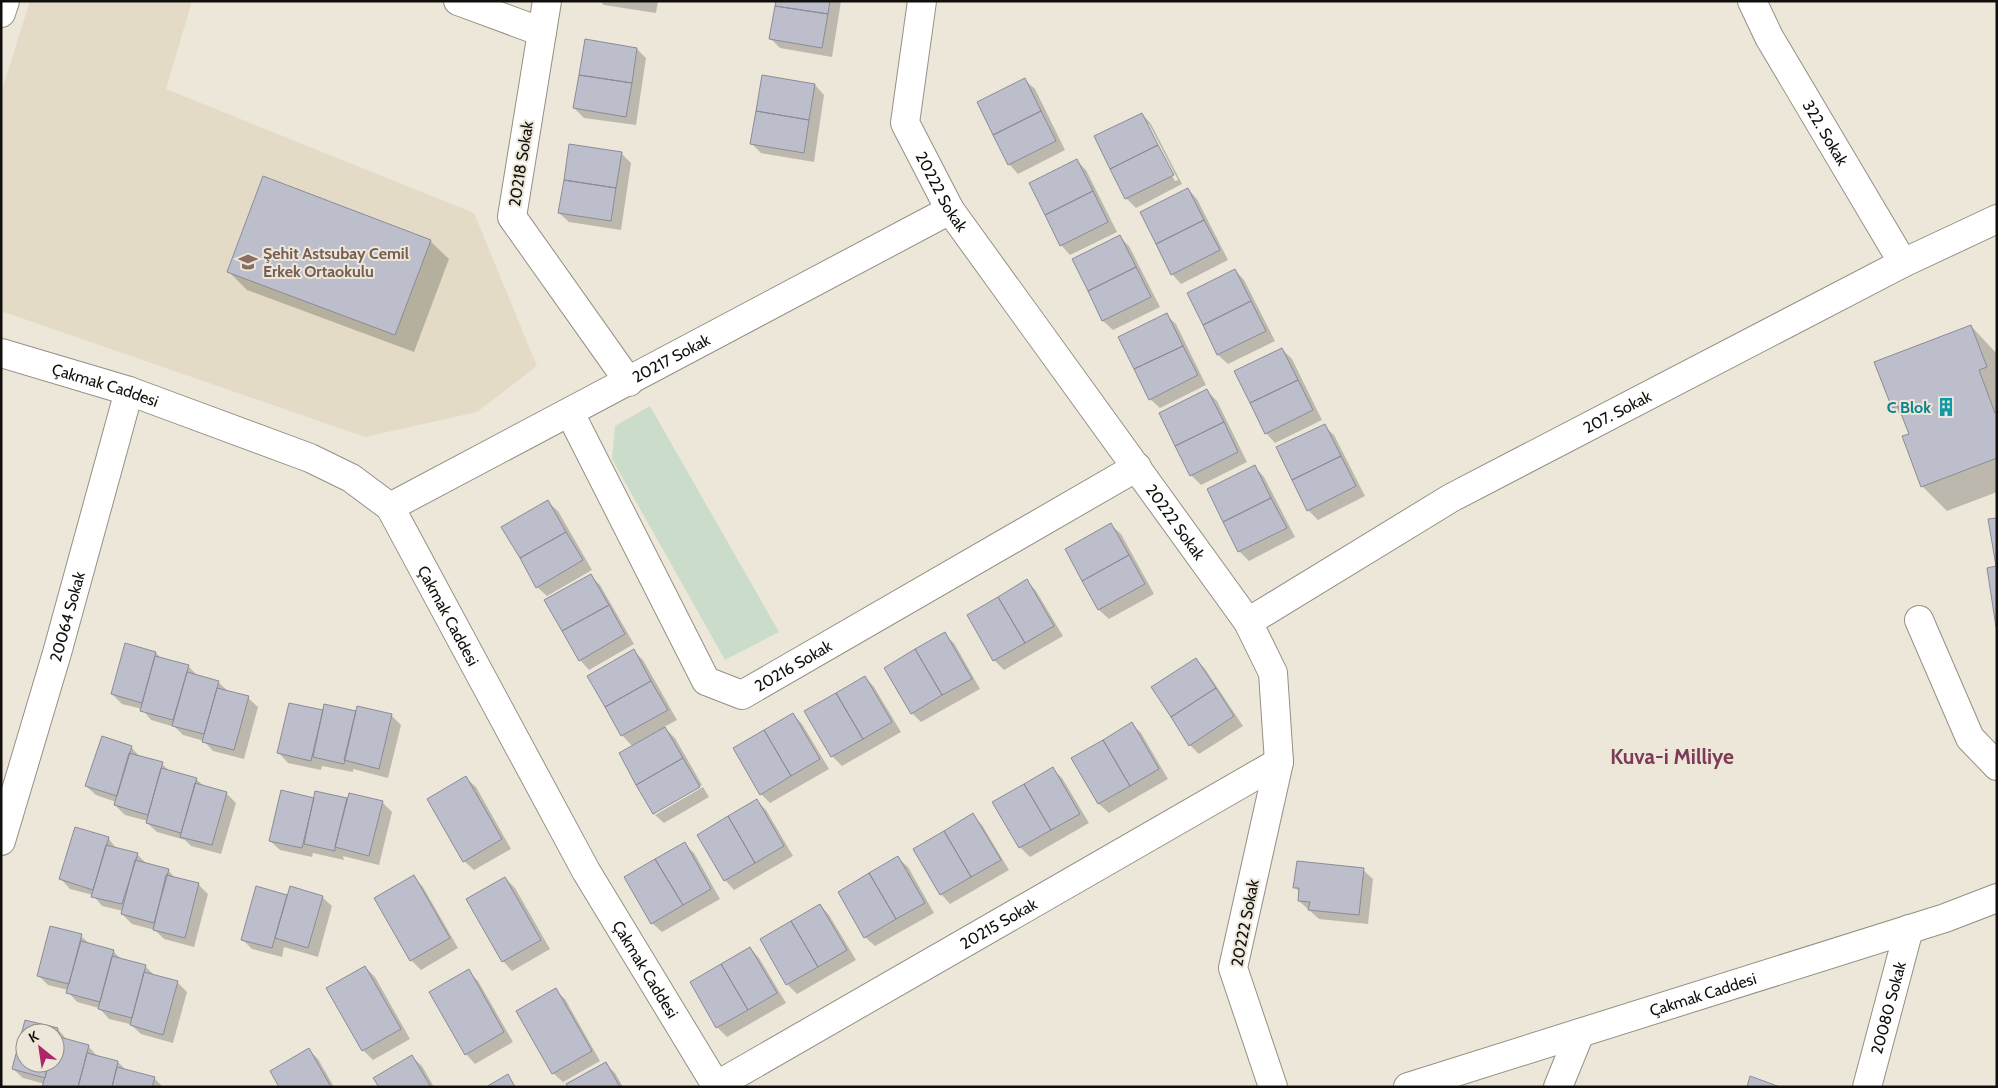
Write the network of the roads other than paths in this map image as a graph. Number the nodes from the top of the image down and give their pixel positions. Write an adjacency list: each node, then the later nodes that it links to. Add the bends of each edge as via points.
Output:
1 (5, 1): 6 (street)
2 (458, 1): 7 (street)
3 (547, 1): 7 (street, 20218 Sokak)
4 (922, 1): 8 (street, 20222 Sokak, via 905,123)
5 (1752, 1): 10 (street, 322. Sokak, via 1769,37)
6 (1, 13)
7 (542, 32): 12 (street, 20218 Sokak, via 512,217)
8 (950, 210): 12 (street, 20217 Sokak); 15 (street, 20222 Sokak)
9 (1997, 219): 10 (street, 207. Sokak)
10 (1903, 263): 18 (street, 207. Sokak, via 1451,498)
11 (1, 353): 13 (street, Çakmak Caddesi)
12 (629, 382): 14 (street, 20217 Sokak)
13 (128, 391): 16 (street, Çakmak Caddesi, via 310,458 351,478); 21 (street, 20064 Sokak, via 57,653)
14 (570, 413): 15 (street, 20216 Sokak, via 706,681 742,695); 16 (street, 20217 Sokak)
15 (1137, 467): 18 (street, 20222 Sokak)
16 (390, 508): 25 (street, Çakmak Caddesi, via 586,871)
17 (1918, 620): 20 (street, via 1970,738)
18 (1248, 622): 19 (street, 20222 Sokak, via 1273,673)
19 (1280, 762): 25 (street, 20215 Sokak); 26 (street, 20222 Sokak, via 1234,968)
20 (1997, 766)
21 (1, 841)
22 (1997, 898): 23 (street, Çakmak Caddesi)
23 (1909, 929): 24 (street, Çakmak Caddesi); 29 (street, 20080 Sokak)
24 (1580, 1033): 27 (street, Çakmak Caddesi); 28 (street)
25 (716, 1086)
26 (1273, 1087)
27 (1408, 1087)
28 (1558, 1087)
29 (1868, 1087)

